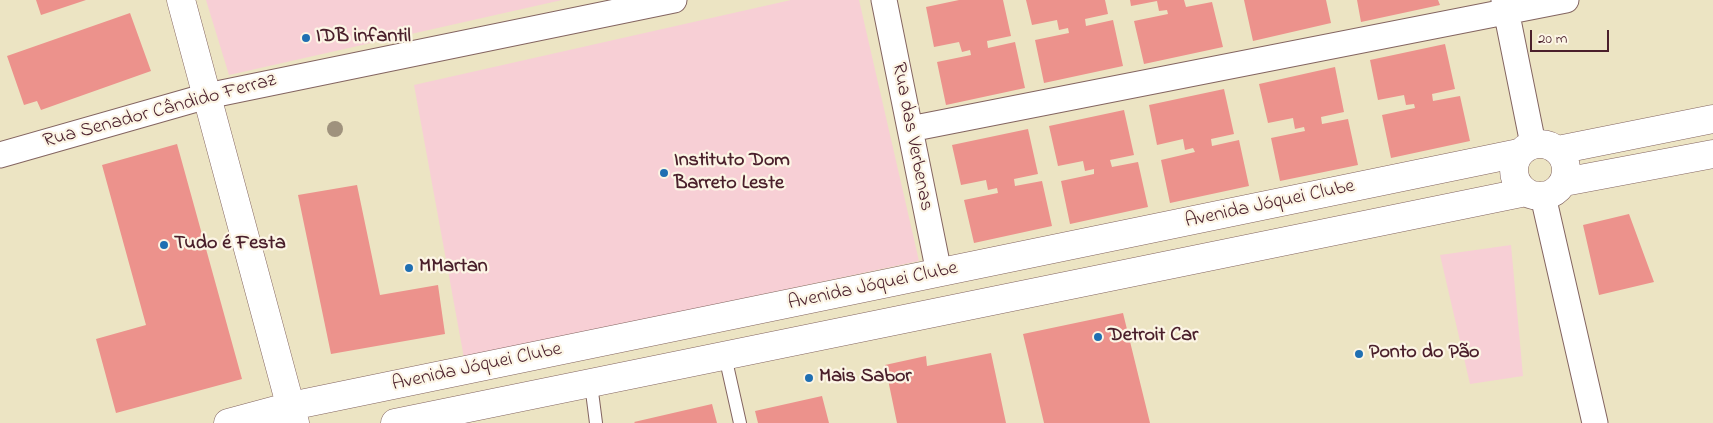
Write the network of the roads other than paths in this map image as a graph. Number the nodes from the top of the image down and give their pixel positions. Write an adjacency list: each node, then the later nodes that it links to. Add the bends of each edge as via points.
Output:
1 (180, 0): 6 (main road)
2 (674, 0): 6 (street, Rua Senador Cândido Ferraz)
3 (884, 0): 8 (street, Rua das Verbenas)
4 (1566, 0): 5 (street)
5 (1506, 6): 8 (street); 9 (street)
6 (207, 96): 11 (street, Rua Senador Cândido Ferraz); 17 (main road)
7 (1713, 119): 9 (main road, Avenida Jóquei Clube)
8 (910, 129): 13 (street, Rua das Verbenas)
9 (1537, 149): 12 (main road, via 1566,165); 12 (main road, via 1515,161 1515,178); 13 (main road, Avenida Jóquei Clube)
10 (1713, 154): 12 (main road, Avenida Jóquei Clube)
11 (0, 155)
12 (1544, 190): 14 (main road, Avenida Jóquei Clube); 22 (street)
13 (938, 273): 14 (main road); 17 (main road, Avenida Jóquei Clube)
14 (946, 312): 15 (main road, Avenida Jóquei Clube)
15 (725, 356): 16 (main road, Avenida Jóquei Clube); 21 (lane)
16 (591, 384): 19 (main road, Avenida Jóquei Clube); 20 (lane)
17 (293, 415): 18 (main road, Avenida Jóquei Clube)
18 (228, 423)
19 (395, 423)
20 (596, 423)
21 (740, 423)
22 (1595, 423)

